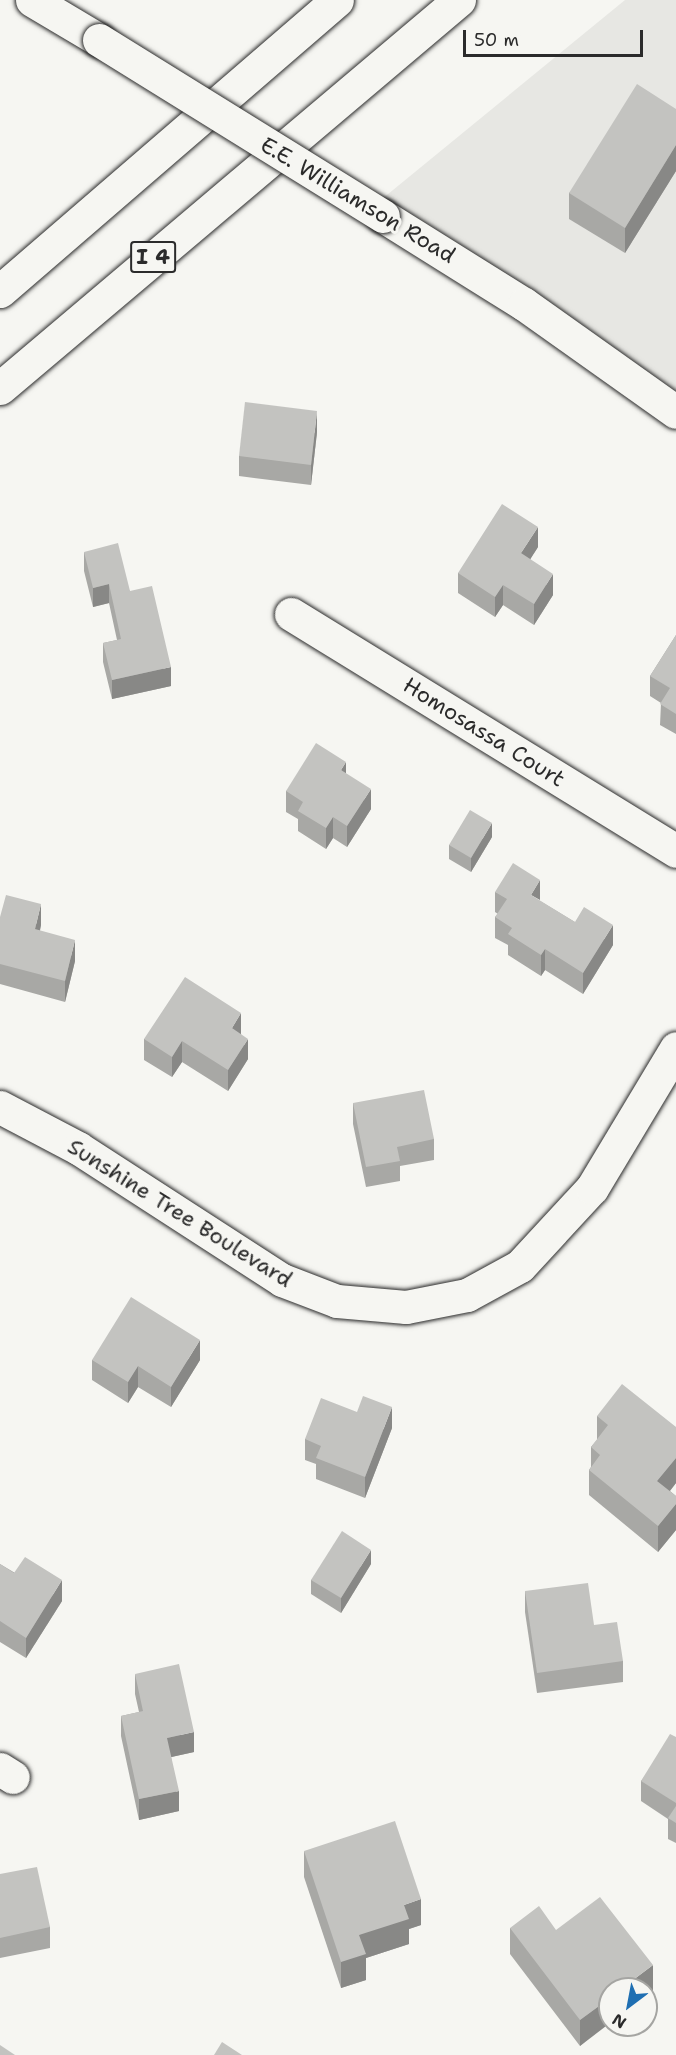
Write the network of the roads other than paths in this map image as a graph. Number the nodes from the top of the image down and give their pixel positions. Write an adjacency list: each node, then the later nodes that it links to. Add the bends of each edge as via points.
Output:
1 (32, 0): 6 (main road, E.E. Williamson Road, bridge, via 524,304)
2 (337, 0): 4 (main road)
3 (459, 0): 5 (main road, I 4)
4 (0, 291)
5 (0, 388)
6 (676, 412)
7 (291, 614): 8 (main road, Homosassa Court)
8 (676, 851)
9 (676, 1048): 10 (main road, Sunshine Tree Boulevard, via 592,1188 520,1266 467,1295 406,1307 337,1301 282,1280 78,1148)
10 (0, 1107)

